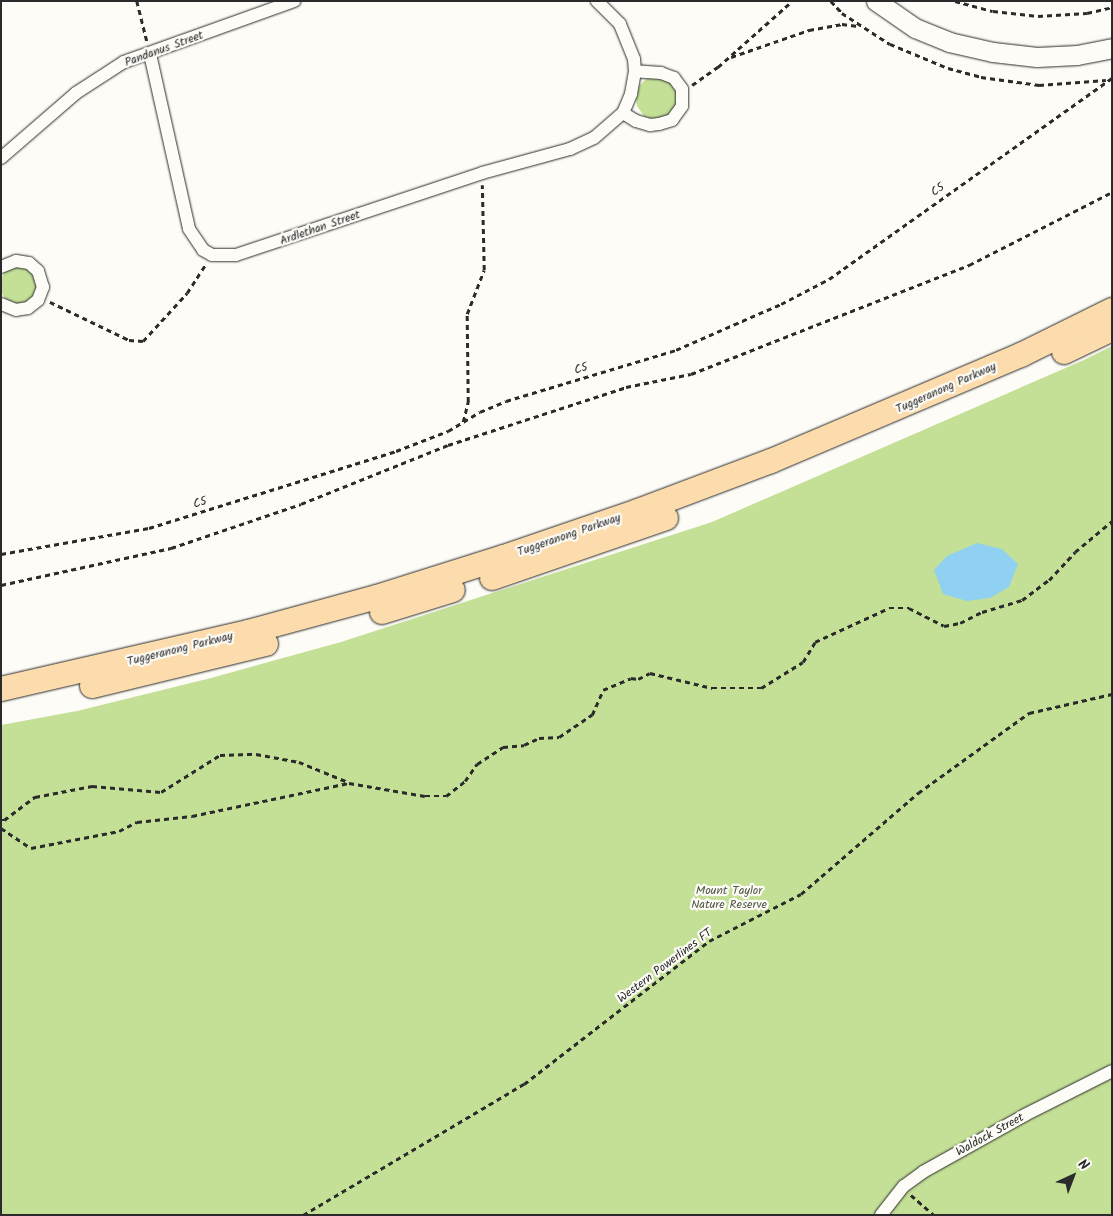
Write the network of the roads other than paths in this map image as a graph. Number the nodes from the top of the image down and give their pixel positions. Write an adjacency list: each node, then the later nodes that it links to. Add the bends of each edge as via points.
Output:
1 (294, 1): 5 (street, Pandanus Street)
2 (597, 1): 6 (street, Ardlethan Street, via 620,24 634,59)
3 (876, 1): 4 (main road, via 915,28 949,42 993,52 1077,55)
4 (1112, 48)
5 (150, 54): 7 (street, Ardlethan Street, via 189,229 203,250 212,255 248,253 482,173 570,149 594,138); 8 (street, Pandanus Street, via 124,62 76,93)
6 (635, 71): 7 (street, Ardlethan Street); 7 (street, via 670,76 677,81 683,92 681,110 668,122 650,124 636,121)
7 (623, 113)
8 (1, 158)
9 (3, 261): 10 (street, via 20,261 36,268 43,284 40,297 24,310)
10 (1, 304)
11 (1112, 310): 13 (highway, Tuggeranong Parkway, via 1012,358 771,462 504,557 377,597 248,632)
12 (1112, 329): 14 (highway, Tuggeranong Parkway, via 1007,379 791,470 633,531 533,565 301,635)
13 (1, 689)
14 (1, 706)
15 (1112, 1071): 16 (street, Waldock Street, via 923,1172 904,1186)
16 (881, 1215)

